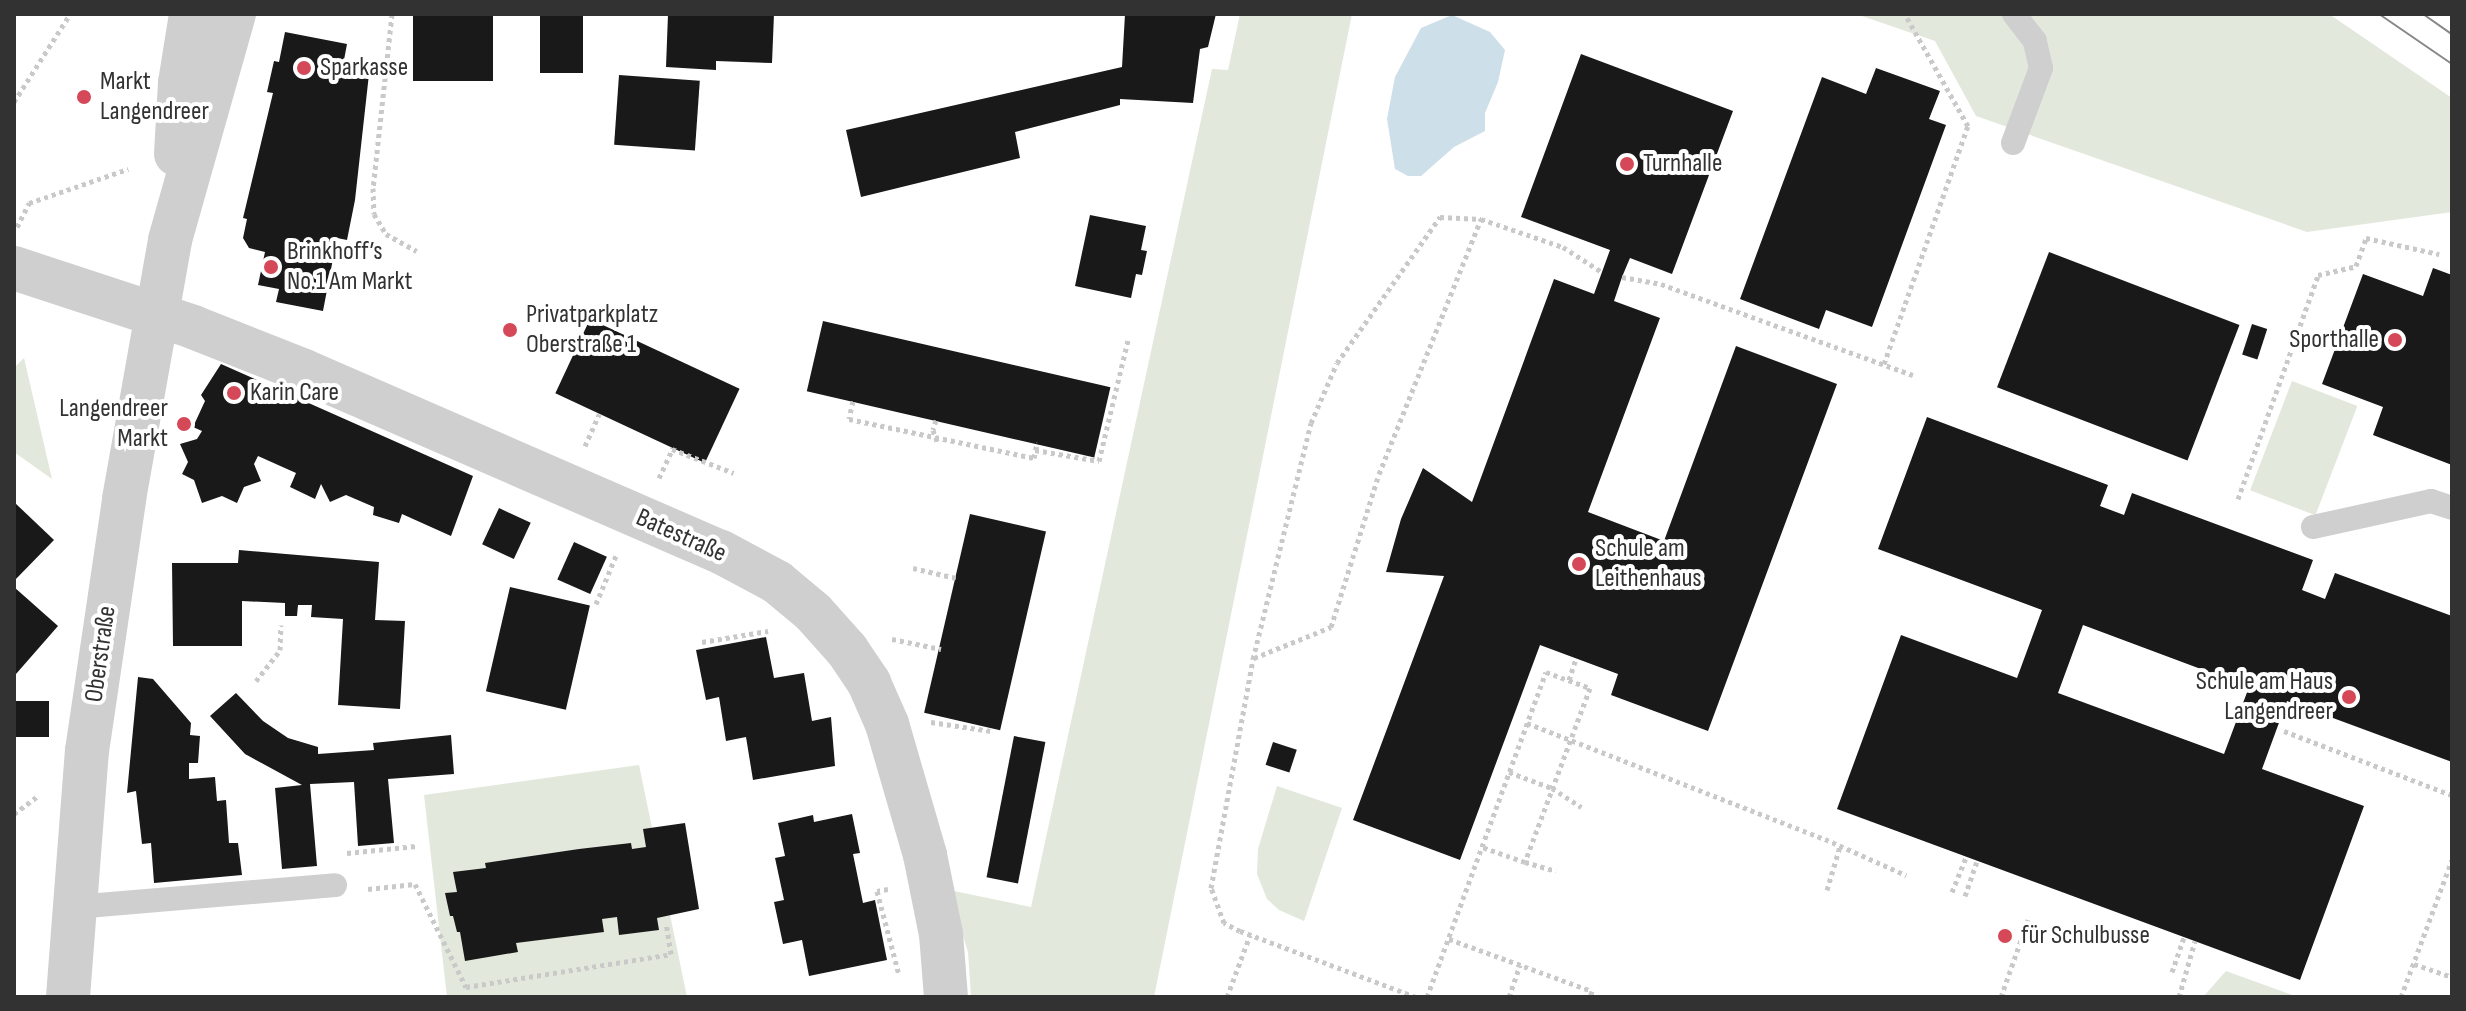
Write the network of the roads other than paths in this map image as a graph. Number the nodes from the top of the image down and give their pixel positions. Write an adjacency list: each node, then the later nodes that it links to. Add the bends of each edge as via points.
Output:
1 (191, 14): 5 (street, Oberstraße, via 180,83)
2 (234, 14): 5 (street, Oberstraße)
3 (2014, 14): 4 (lane, via 2035,41 2041,68)
4 (2013, 143)
5 (170, 240): 7 (street, Oberstraße)
6 (14, 268): 7 (street)
7 (156, 314): 11 (street, Oberstraße, via 100,655); 13 (street, Batestraße, via 304,371 721,552 777,582 813,612 869,683 887,724 927,867 941,934)
8 (2452, 508): 9 (lane, via 2431,501)
9 (2313, 527)
10 (335, 885): 11 (lane)
11 (75, 907): 12 (street, Oberstraße)
12 (68, 997)
13 (946, 997)

